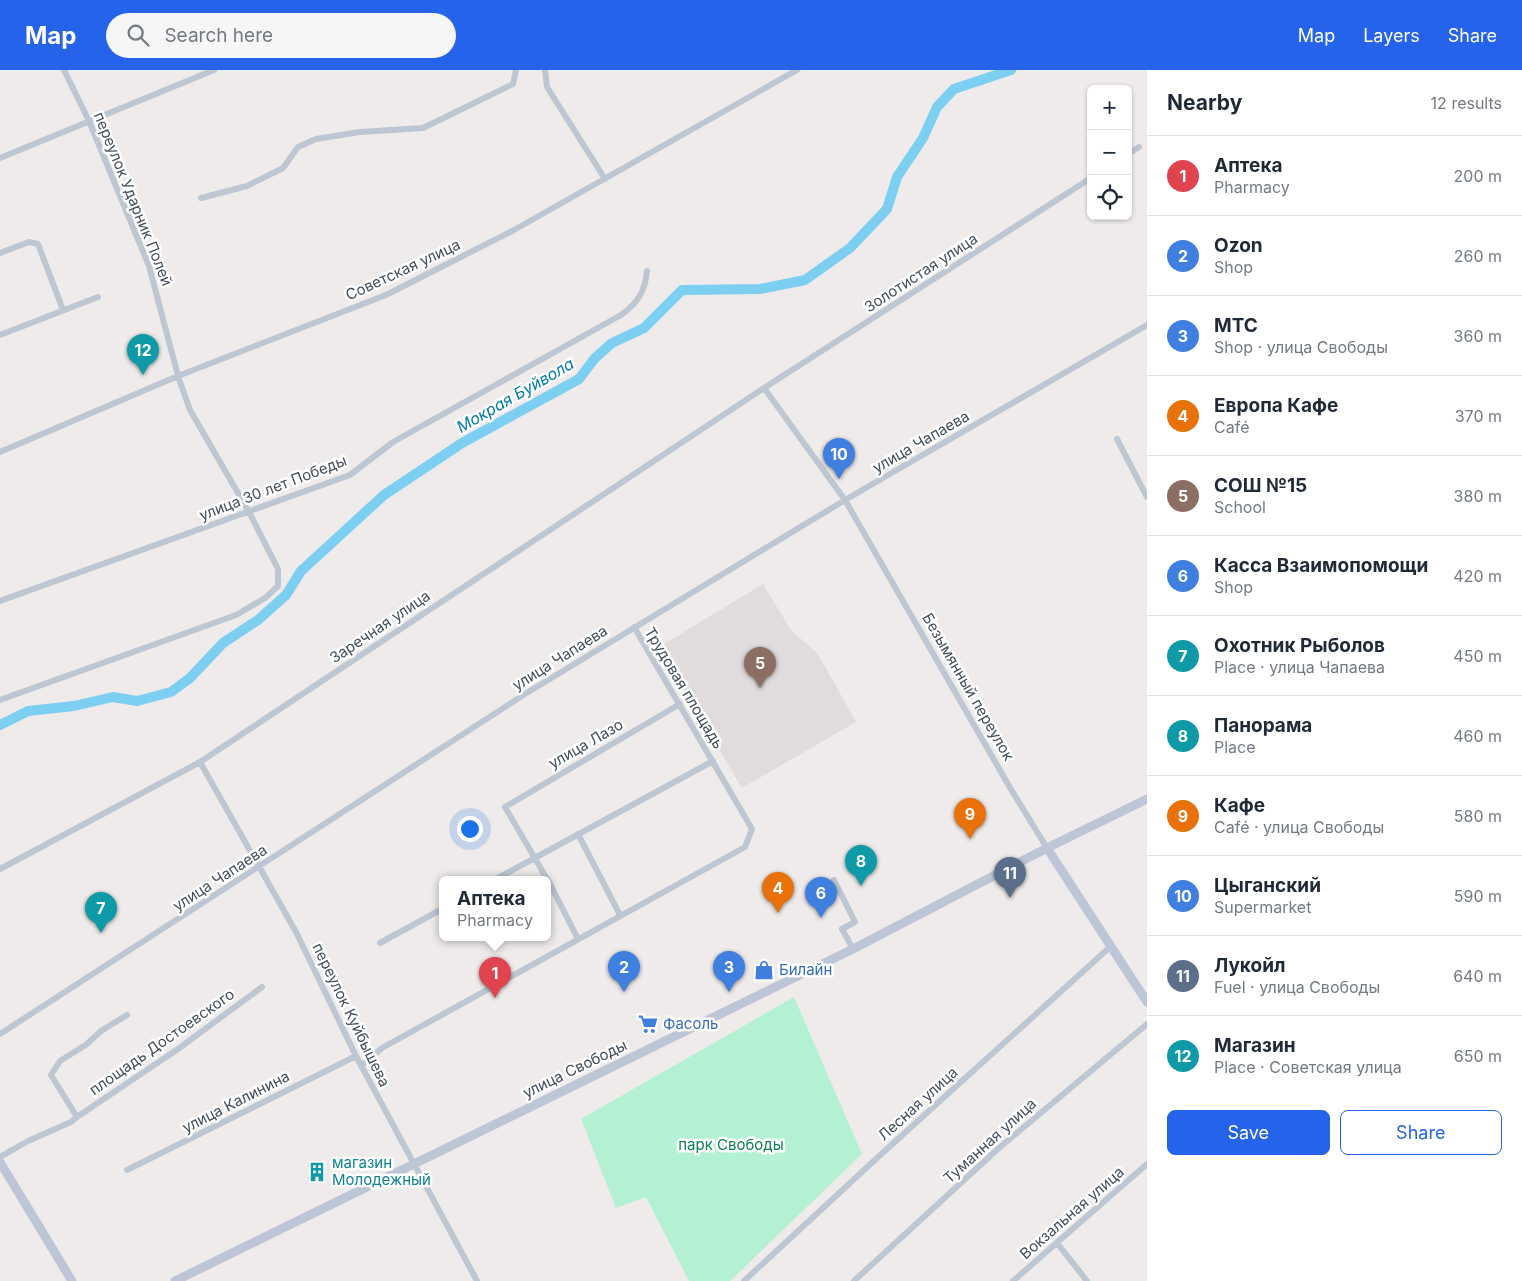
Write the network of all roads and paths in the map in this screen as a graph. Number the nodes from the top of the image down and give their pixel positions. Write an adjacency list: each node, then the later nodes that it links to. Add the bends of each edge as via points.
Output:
1 (64, 70): 6 (street, переулок Ударник Полей)
2 (214, 70): 6 (street)
3 (516, 70): 12 (street, via 513,84 423,128 316,139 298,147 283,168 246,186)
4 (545, 70): 10 (street, via 547,87)
5 (797, 70): 10 (street, Советская улица)
6 (90, 121): 9 (street); 19 (street, переулок Ударник Полей, via 149,266)
7 (1139, 147): 8 (street)
8 (1132, 151)
9 (0, 158)
10 (605, 179): 19 (street, Советская улица, via 386,295)
11 (1087, 181): 20 (street, Золотистая улица)
12 (201, 198)
13 (0, 253): 16 (street, via 29,242 38,244)
14 (647, 270): 25 (street, улица 30 лет Победы, via 646,285 635,305 604,327 393,442 350,475)
15 (98, 297): 16 (street)
16 (63, 310): 18 (street)
17 (1147, 325): 24 (street, улица Чапаева)
18 (0, 335)
19 (178, 376): 22 (street, Советская улица); 25 (street, переулок Ударник Полей, via 190,410)
20 (764, 388): 24 (street, Безымянный переулок); 31 (street, Заречная улица)
21 (1117, 439): 23 (street)
22 (0, 452)
23 (1147, 497)
24 (845, 500): 27 (street, улица Чапаева); 34 (street, Безымянный переулок)
25 (249, 512): 26 (street, улица 30 лет Победы); 28 (street, переулок Ударник Полей, via 278,570 278,586 265,598 236,615)
26 (0, 601)
27 (634, 627): 29 (street, Трудовая площадь); 36 (street, улица Чапаева, via 524,694)
28 (0, 700)
29 (680, 704): 30 (street, Трудовая площадь); 35 (street, улица Лазо, via 506,807)
30 (713, 761): 33 (street, Трудовая площадь); 43 (street, Трудовая площадь, via 752,829 745,846)
31 (200, 762): 36 (street, переулок Куйбышева); 37 (street, Заречная улица)
32 (1147, 799): 34 (main road, улица Свободы)
33 (578, 834): 35 (street, Трудовая площадь); 43 (street)
34 (1047, 848): 46 (main road, Безымянный переулок); 47 (main road, улица Свободы)
35 (536, 857): 38 (street, Трудовая площадь); 39 (street)
36 (259, 867): 52 (street, улица Чапаева); 53 (street, переулок Куйбышева, via 296,932)
37 (0, 869)
38 (501, 876)
39 (545, 876)
40 (834, 880): 47 (street, via 855,922 842,929)
41 (551, 888): 44 (street)
42 (439, 911): 45 (street)
43 (620, 915): 44 (street, Трудовая площадь)
44 (578, 939): 54 (street, via 382,1048)
45 (380, 943)
46 (1110, 947): 49 (main road, Безымянный переулок); 65 (street, Лесная улица)
47 (853, 949): 58 (main road, улица Свободы)
48 (262, 987): 55 (street, площадь Достоевского)
49 (1147, 1002)
50 (127, 1015): 55 (street, via 60,1061 51,1075)
51 (1147, 1024): 66 (street, Туманная улица, via 1000,1147)
52 (0, 1034)
53 (356, 1056): 54 (street, переулок Куйбышева); 60 (street, улица Калинина)
54 (361, 1066): 58 (street, переулок Куйбышева)
55 (77, 1117): 56 (street, площадь Достоевского)
56 (0, 1157)
57 (0, 1162): 62 (main road)
58 (413, 1164): 63 (main road, улица Свободы); 64 (street, переулок Куйбышева)
59 (1147, 1164): 61 (street, Вокзальная улица)
60 (128, 1170)
61 (1057, 1243): 67 (street, Вокзальная улица); 68 (street)
62 (72, 1281)
63 (175, 1281)
64 (478, 1281)
65 (744, 1281)
66 (854, 1281)
67 (1013, 1281)
68 (1087, 1281)

